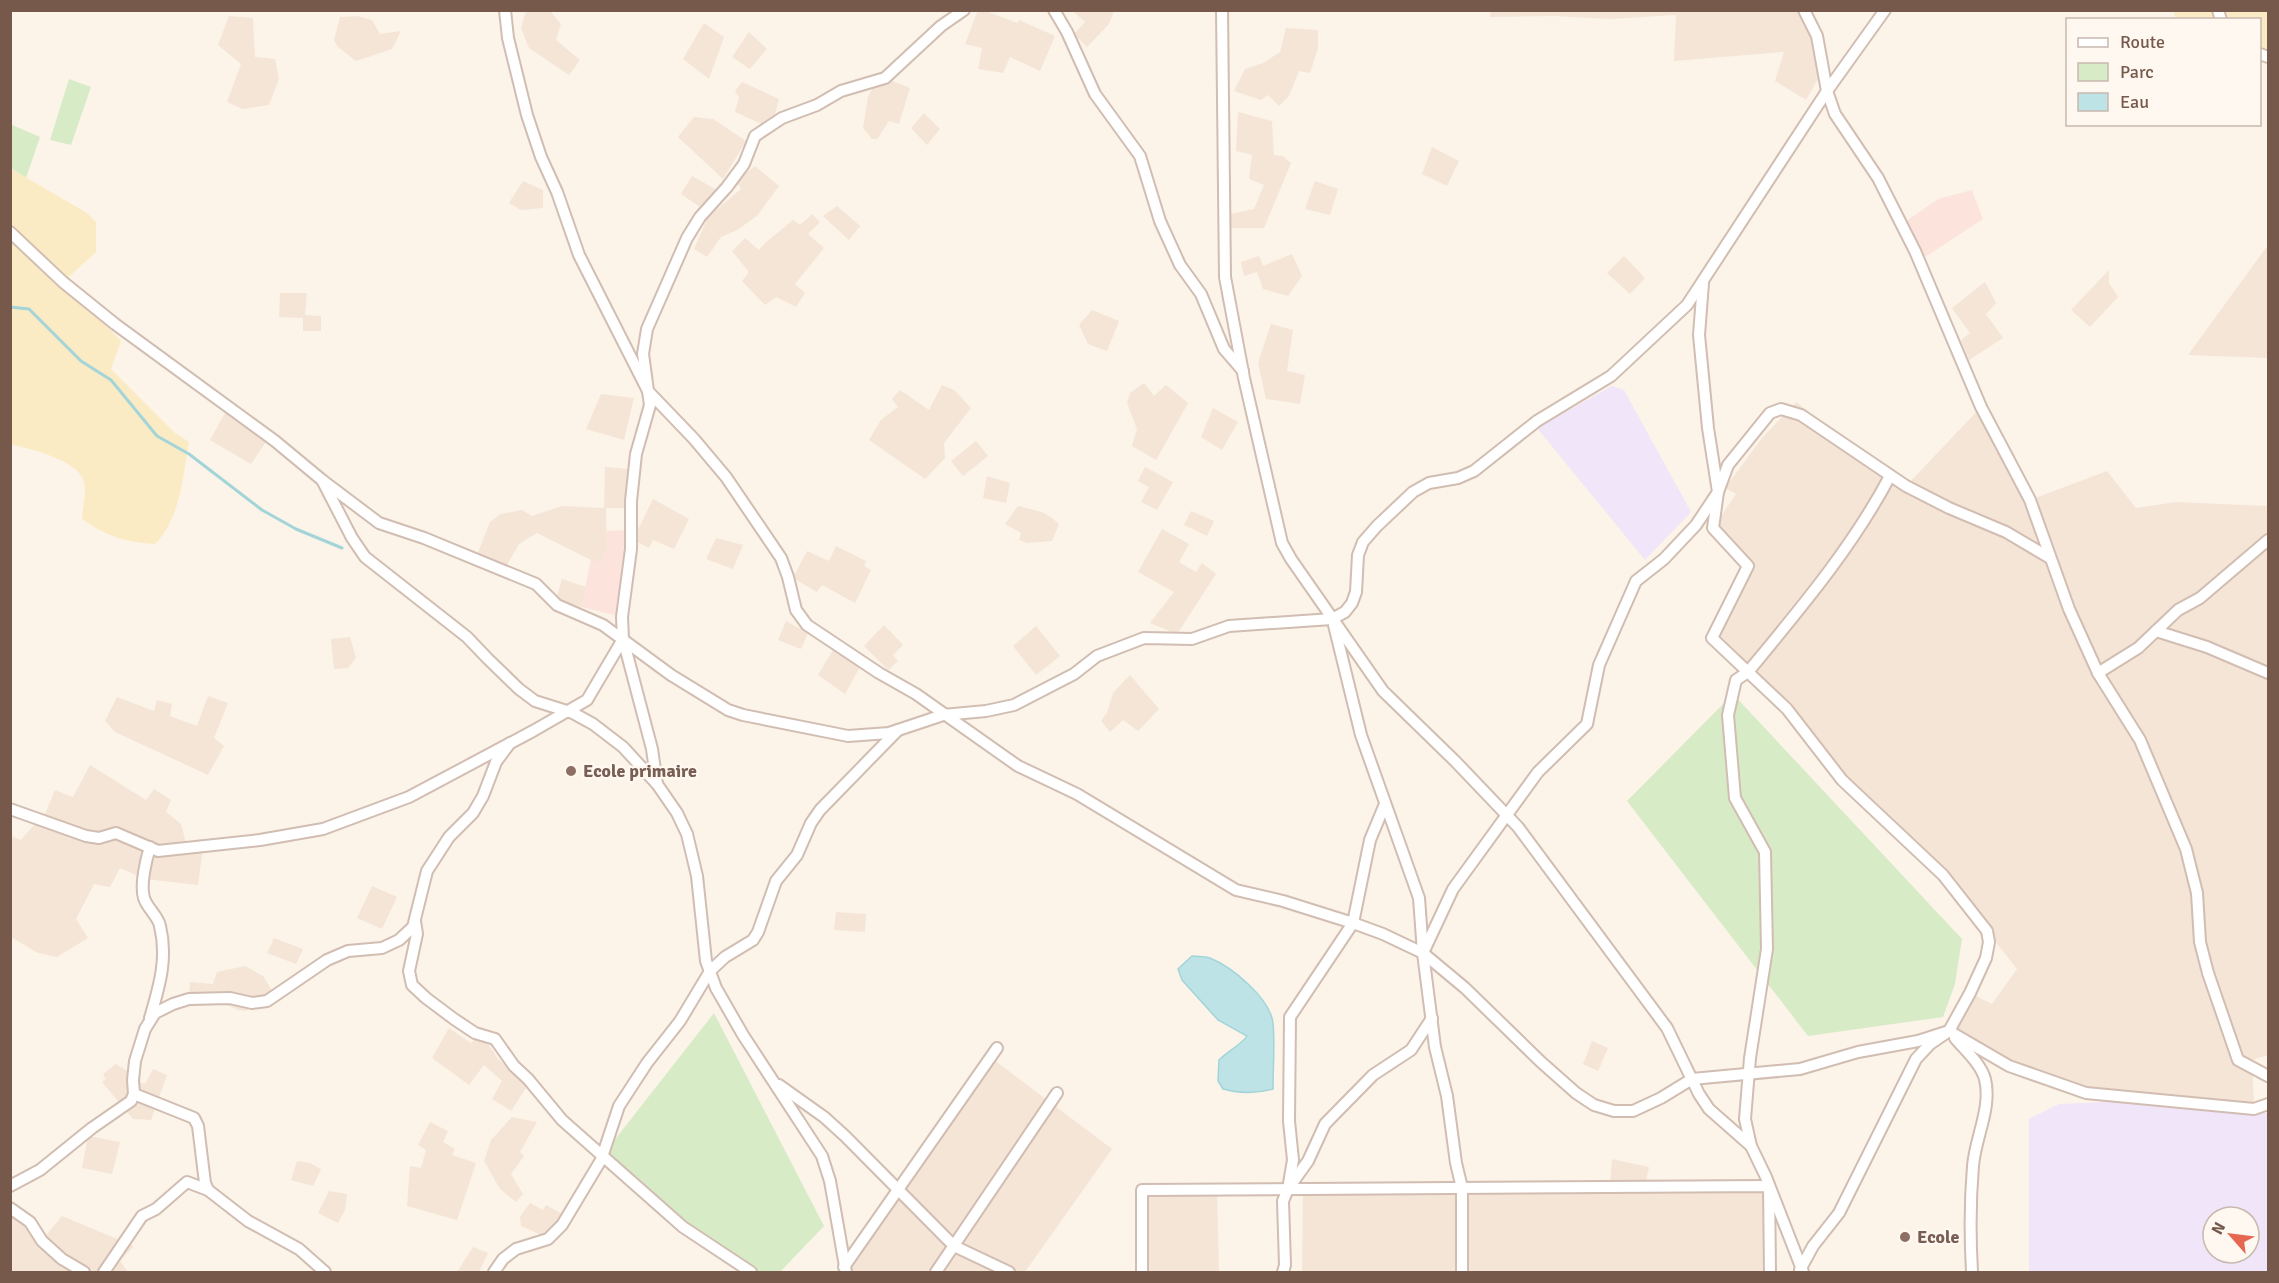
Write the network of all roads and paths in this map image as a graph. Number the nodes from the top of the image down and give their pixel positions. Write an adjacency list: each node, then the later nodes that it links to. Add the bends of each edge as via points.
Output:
1 (505, 10): 11 (street, via 508,38 541,157 587,273)
2 (964, 10): 11 (street, via 885,78 841,91 782,118 755,136 744,164 687,238 647,329 643,354)
3 (1054, 10): 10 (street, via 1095,94 1140,156 1160,222 1180,265 1201,294 1224,349)
4 (1222, 10): 10 (street, via 1224,277)
5 (1804, 10): 7 (street, via 1817,36)
6 (1885, 10): 7 (street)
7 (1827, 91): 9 (street); 16 (street, via 1835,114 1878,178 1915,250 1981,407 2030,500)
8 (10, 232): 13 (street, via 115,324)
9 (1703, 282): 14 (street, via 1699,334); 17 (street, via 1687,305 1611,376 1537,421 1474,471 1429,483 1413,492 1364,542 1358,555 1352,603)
10 (1243, 372): 17 (street, via 1282,543)
11 (648, 391): 19 (street, via 650,405 636,454 631,501); 24 (street, via 726,477 781,558 796,610 807,625)
12 (1890, 476): 14 (street, via 1801,415 1781,409 1770,413 1728,465); 16 (street, via 1949,508 2006,532); 20 (street, via 1871,512 1820,584)
13 (322, 480): 19 (street, via 379,523 536,584 557,605 603,625); 23 (street, via 365,557 467,637 519,689 535,701)
14 (1718, 492): 20 (street, via 1713,528 1748,566 1712,638); 30 (street, via 1696,525 1664,559 1636,581 1599,665 1587,724 1538,772)
15 (2268, 540): 18 (street)
16 (2050, 558): 21 (street)
17 (1332, 619): 24 (street, via 1229,626 1192,639 1144,638 1097,656 1074,674 1014,705); 28 (street, via 1361,735); 30 (street, via 1383,691)
18 (2156, 631): 21 (street, via 2138,648); 22 (street)
19 (623, 639): 23 (street, via 587,700); 25 (street, via 671,675 743,715 848,736); 27 (street, via 652,749)
20 (1748, 672): 38 (street, via 1787,709 1842,780 1943,875 1987,931 1986,958); 40 (street, via 1736,680 1728,715 1735,798 1765,852 1767,950)
21 (2098, 673): 41 (street, via 2140,740 2186,849 2197,893 2200,942 2238,1060)
22 (2268, 673)
23 (565, 711): 26 (street); 27 (street, via 593,724 615,741)
24 (943, 715): 25 (street); 33 (street, via 1018,766 1077,794 1236,890)
25 (898, 730): 35 (street, via 811,823 797,855 776,881 753,940)
26 (510, 743): 31 (street, via 409,797 323,829 168,851); 32 (street, via 496,762 473,813 449,837 427,871)
27 (657, 784): 35 (street, via 687,834)
28 (1385, 804): 33 (street, via 1370,840); 34 (street, via 1419,898)
29 (10, 809): 31 (street, via 86,836 99,838 116,833)
30 (1507, 815): 34 (street, via 1453,889); 42 (street, via 1667,1028)
31 (150, 847): 37 (street, via 144,898 160,924 163,947 162,975)
32 (415, 918): 37 (street, via 413,927 399,940 382,948 348,951 327,960 267,1001 189,999 155,1013); 48 (street, via 417,934 409,971 412,984 454,1019 495,1039 562,1120)
33 (1353, 923): 34 (street); 52 (street, via 1290,1017 1289,1121 1293,1160)
34 (1423, 953): 36 (street); 42 (street, via 1541,1062 1594,1105 1633,1111)
35 (710, 971): 43 (street, via 743,1035); 48 (street, via 680,1021 619,1106)
36 (1432, 1018): 51 (street); 52 (street, via 1411,1050 1373,1075 1325,1124 1308,1161)
37 (149, 1021): 45 (street, via 135,1061)
38 (1949, 1031): 40 (street, via 1800,1069); 46 (street, via 2009,1065 2086,1094 2254,1109); 58 (street, via 1916,1059 1839,1213 1813,1246); 70 (street, via 1984,1078 1986,1100 1973,1163)
39 (997, 1048): 54 (street)
40 (1749, 1075): 42 (street); 47 (street, via 1745,1119)
41 (2268, 1076)
42 (1692, 1079): 47 (street, via 1709,1109)
43 (774, 1082): 54 (street, via 824,1117); 57 (street, via 822,1156 830,1181)
44 (1057, 1093): 56 (street)
45 (134, 1094): 49 (street, via 131,1101 40,1170); 53 (street, via 194,1118)
46 (2268, 1104)
47 (1751, 1146): 50 (street)
48 (602, 1156): 62 (street, via 562,1225 548,1239 516,1249); 63 (street, via 683,1227)
49 (10, 1186)
50 (1769, 1186): 51 (street); 58 (street); 69 (street)
51 (1462, 1188): 52 (street); 68 (street)
52 (1288, 1189): 66 (street, via 1142,1190); 67 (street, via 1283,1201)
53 (208, 1190): 60 (street, via 187,1182 142,1216); 61 (street, via 248,1221 299,1249)
54 (898, 1190): 56 (street); 57 (street)
55 (10, 1208): 59 (street, via 30,1222 42,1241 62,1259)
56 (954, 1246): 64 (street); 65 (street)
57 (844, 1270)
58 (1801, 1271)
59 (84, 1272)
60 (104, 1272)
61 (325, 1272)
62 (494, 1272)
63 (751, 1272)
64 (936, 1272)
65 (1009, 1272)
66 (1142, 1272)
67 (1283, 1272)
68 (1462, 1272)
69 (1770, 1272)
70 (1972, 1272)

